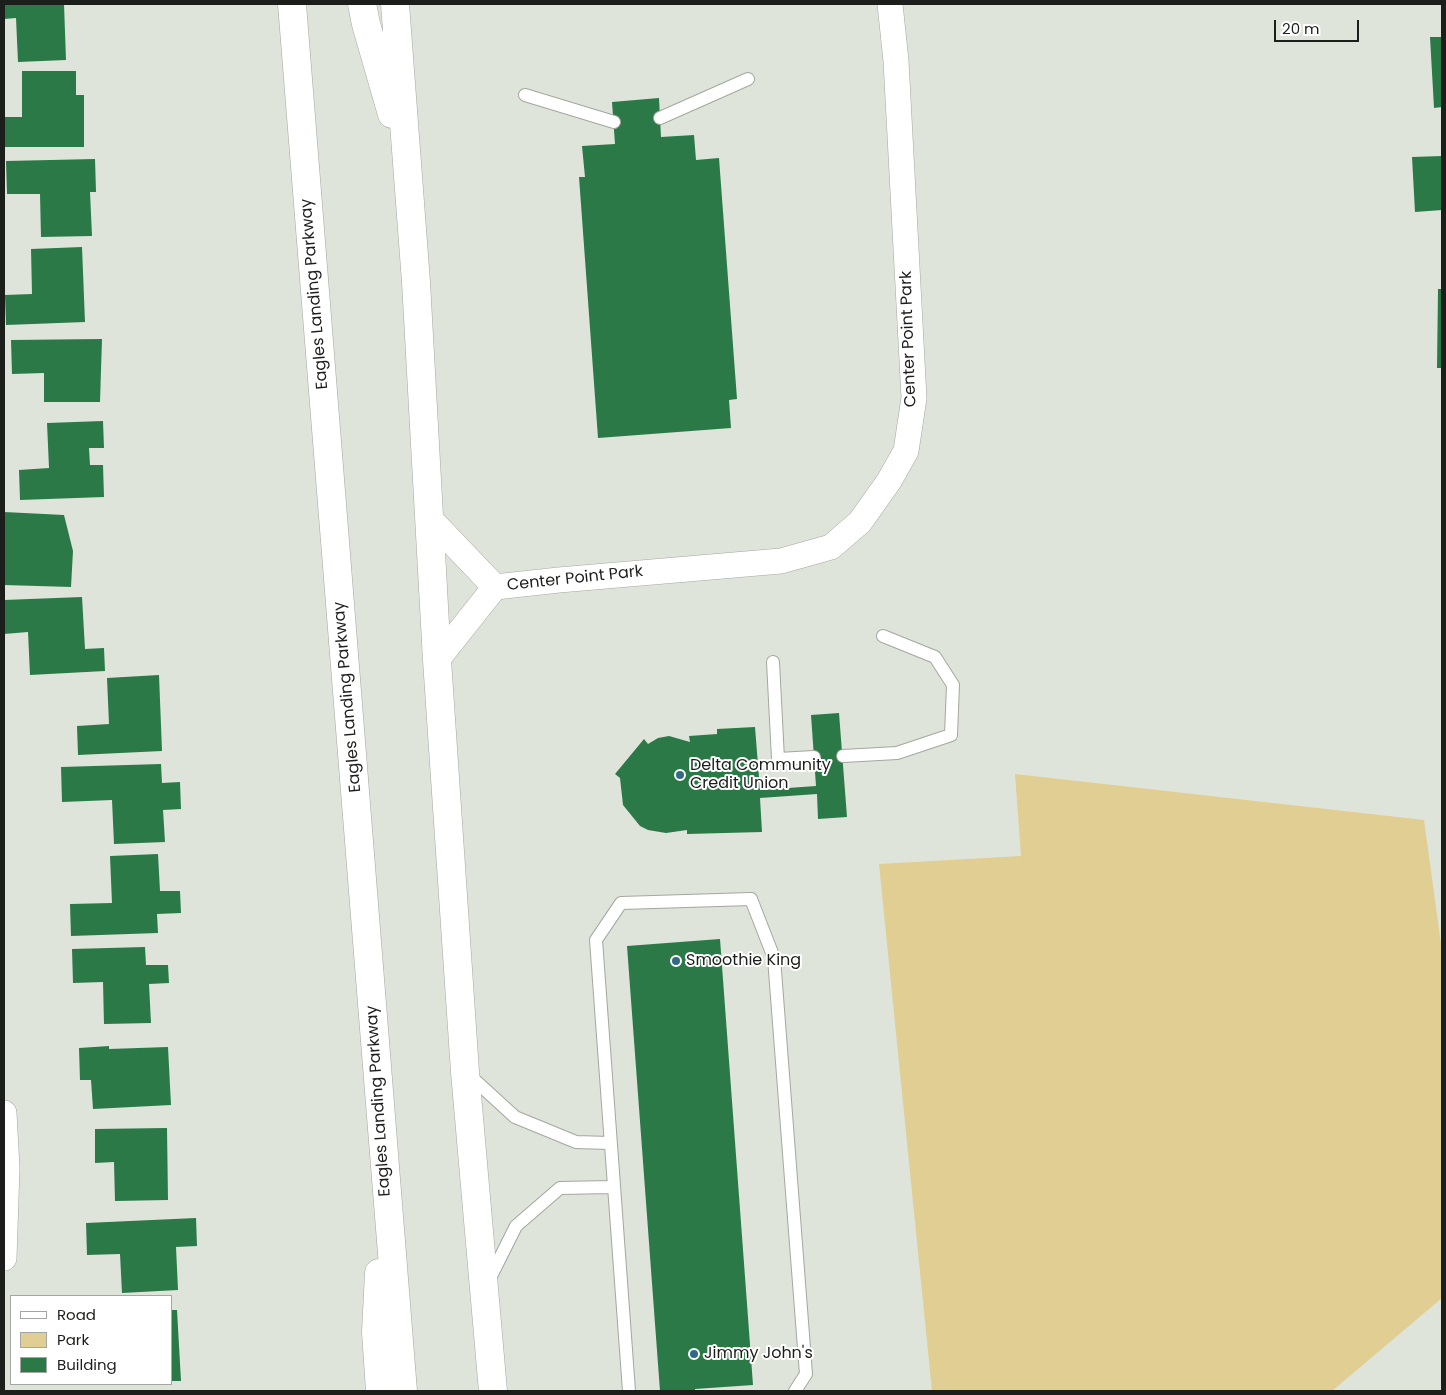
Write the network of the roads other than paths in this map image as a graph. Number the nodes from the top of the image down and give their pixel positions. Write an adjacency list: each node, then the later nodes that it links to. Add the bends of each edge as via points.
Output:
1 (292, 4): 20 (main road, Eagles Landing Parkway)
2 (362, 4): 9 (main road)
3 (395, 4): 9 (main road)
4 (890, 4): 11 (street, Center Point Park, via 896,60 914,398 906,452 889,481 860,522 831,547 781,561)
5 (748, 79): 7 (lane)
6 (525, 95): 8 (lane)
7 (660, 118)
8 (614, 122)
9 (407, 168): 10 (main road)
10 (431, 520): 11 (street, Center Point Park); 13 (main road)
11 (495, 587): 13 (street, Center Point Park)
12 (883, 636): 15 (lane, via 935,657 953,685 951,735 897,753)
13 (437, 660): 17 (main road)
14 (773, 662): 16 (lane, via 778,759)
15 (843, 756)
16 (814, 757)
17 (465, 1072): 19 (lane, via 515,1117 576,1142); 23 (main road)
18 (4, 1113): 22 (street, via 7,1168)
19 (609, 1143): 21 (lane); 28 (lane, via 596,940 621,903 751,899 774,958 806,1374)
20 (385, 1182): 24 (main road, via 376,1332); 25 (main road, Eagles Landing Parkway)
21 (612, 1187): 23 (lane, via 560,1188 516,1226); 27 (lane)
22 (4, 1258)
23 (485, 1288): 26 (main road)
24 (380, 1391)
25 (403, 1391)
26 (493, 1391)
27 (629, 1391)
28 (795, 1391)

